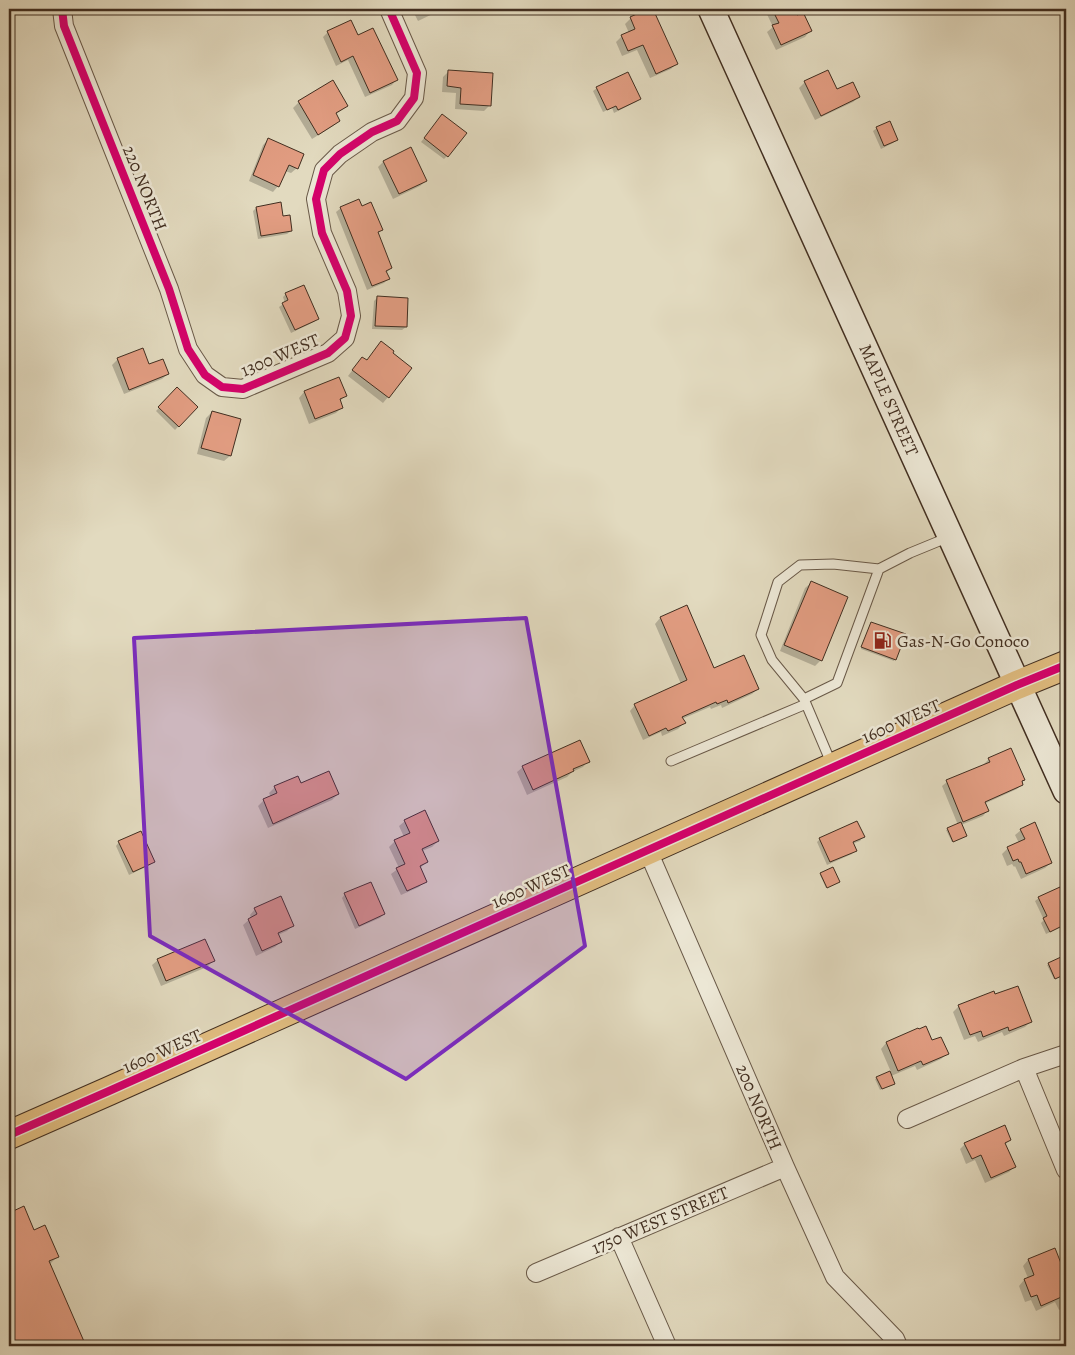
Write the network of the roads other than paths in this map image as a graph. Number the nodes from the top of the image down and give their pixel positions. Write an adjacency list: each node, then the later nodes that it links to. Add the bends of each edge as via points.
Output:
1 (62, 9): 4 (street, 220 NORTH, via 64,26 169,289 188,350)
2 (389, 9): 4 (street, 1300 WEST, via 417,73 414,98 396,121 372,132 340,154 324,170 316,199 322,232 347,291 351,316 345,338 328,353 243,389 222,387)
3 (711, 9): 5 (main road, MAPLE STREET)
4 (205, 375)
5 (951, 536): 6 (lane); 8 (main road, MAPLE STREET)
6 (879, 569): 9 (lane, via 837,683); 9 (lane, via 833,564 800,565 778,582 760,635 772,660)
7 (1066, 665): 8 (main road, 1600 WEST)
8 (1017, 684): 11 (main road, 1600 WEST); 12 (main road, MAPLE STREET)
9 (805, 701): 10 (lane); 11 (lane)
10 (671, 761)
11 (834, 767): 13 (main road, 1600 WEST)
12 (1066, 791)
13 (648, 850): 17 (main road, 1600 WEST); 18 (street, 200 NORTH)
14 (1066, 1054): 15 (street)
15 (1024, 1068): 16 (street); 19 (street)
16 (907, 1119)
17 (9, 1134)
18 (785, 1167): 20 (street, 1750 WEST STREET); 23 (street, 200 NORTH, via 835,1277 895,1339)
19 (1066, 1170)
20 (619, 1238): 21 (street, 1750 WEST STREET); 22 (street)
21 (536, 1273)
22 (667, 1346)
23 (898, 1346)

